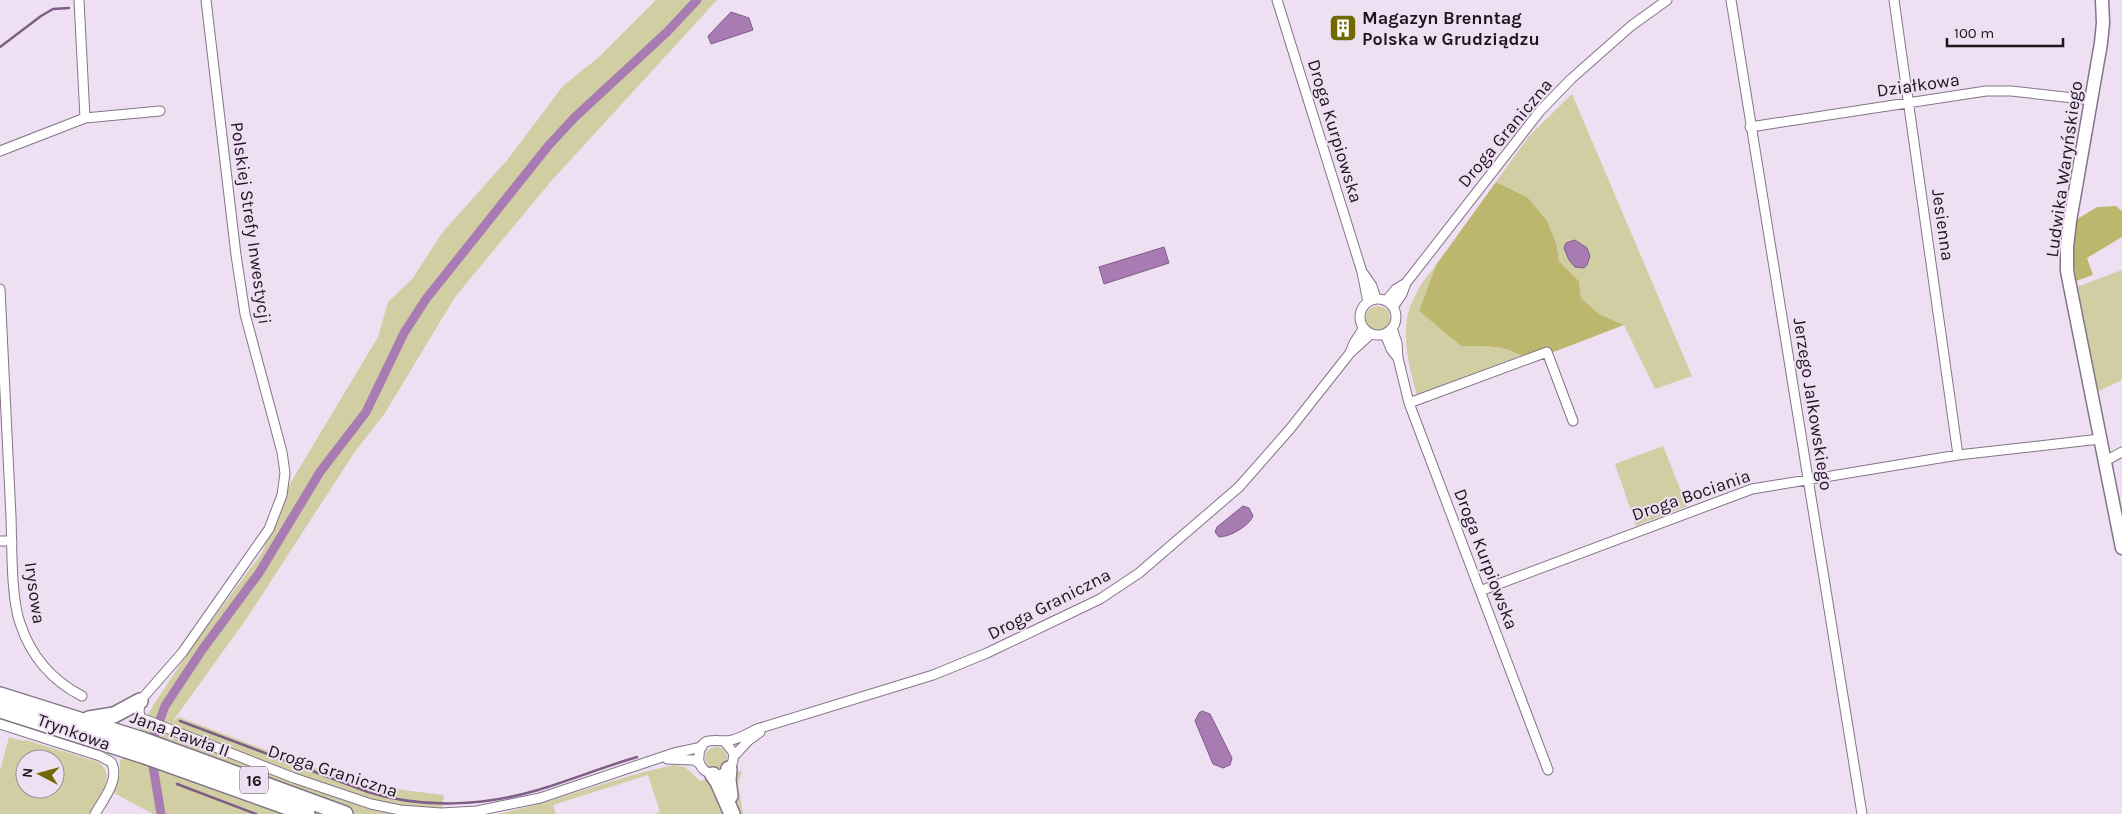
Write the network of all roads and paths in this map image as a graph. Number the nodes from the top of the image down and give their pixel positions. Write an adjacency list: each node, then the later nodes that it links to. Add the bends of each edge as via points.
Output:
1 (79, 0): 11 (street)
2 (206, 0): 33 (street, Polskiej Strefy Inwestycji, via 245,314 285,473 282,495 269,529 187,646)
3 (1277, 0): 15 (street, Droga Kurpiowska, via 1362,272 1371,284)
4 (1667, 0): 16 (street, Droga Graniczna, via 1630,26 1540,111 1406,283 1402,294)
5 (1731, 0): 12 (street, Jerzego Jalkowskiego)
6 (1894, 0): 9 (street, Jesienna)
7 (2102, 0): 8 (street, Ludwika Waryńskiego, via 2101,43)
8 (2090, 100): 9 (street, Działkowa, via 1998,91); 22 (street, Ludwika Waryńskiego, via 2070,221 2067,271)
9 (1910, 102): 12 (street, Działkowa); 24 (street, Jesienna)
10 (160, 111): 11 (street)
11 (85, 118): 13 (street)
12 (1750, 127): 26 (street, Jerzego Jalkowskiego)
13 (0, 151)
14 (0, 289): 17 (street, Irysowa)
15 (1372, 301): 16 (street); 18 (street, via 1363,306 1360,318)
16 (1389, 304): 19 (street, via 1396,318)
17 (0, 308): 28 (street, Irysowa)
18 (1367, 331): 19 (street); 37 (street, Droga Graniczna, via 1301,416 1239,487 1140,573 1107,595 960,664)
19 (1389, 331): 20 (street, Droga Kurpiowska, via 1391,349 1398,358)
20 (1409, 402): 21 (street, via 1547,352); 30 (street, Droga Kurpiowska)
21 (1573, 421)
22 (2100, 440): 24 (street, Droga Bociania); 25 (street, Ludwika Waryńskiego)
23 (2122, 452): 25 (street)
24 (1958, 455): 26 (street, Droga Bociania)
25 (2105, 461): 29 (street, Ludwika Waryńskiego)
26 (1808, 480): 30 (street, Droga Bociania, via 1736,494); 50 (street, Jerzego Jalkowskiego)
27 (0, 541): 28 (street)
28 (12, 541): 32 (street, Irysowa, via 16,598 23,633 46,671)
29 (2122, 548)
30 (1480, 591): 44 (street, Droga Kurpiowska)
31 (0, 695): 35 (main road, Jana Pawła II / 16)
32 (82, 696)
33 (140, 701): 35 (main road, via 114,715); 41 (street, Droga Graniczna, via 140,716 147,722 294,778 371,804 400,810 441,813 477,810 540,798)
34 (0, 710): 39 (main road, Jana Pawła II / 16)
35 (81, 720): 39 (main road, Jana Pawła II / 16)
36 (0, 724): 47 (street, Trynkowa, via 111,762 112,782)
37 (766, 728): 38 (street, Droga Graniczna); 42 (street, Droga Graniczna, via 749,740)
38 (725, 742): 40 (street, via 715,739); 42 (street, via 732,748)
39 (143, 747): 48 (main road, Jana Pawła II / 16, via 164,762); 49 (main road, Jana Pawła II / 16, via 163,747)
40 (702, 747): 41 (street, Droga Graniczna); 43 (street, via 698,758)
41 (659, 759): 43 (street, Droga Graniczna, via 694,760)
42 (732, 763): 45 (street, via 719,775); 46 (main road, via 728,780)
43 (700, 764): 45 (street)
44 (1548, 770)
45 (713, 775): 46 (main road)
46 (732, 813)
47 (95, 814)
48 (307, 814)
49 (345, 814)
50 (1862, 814)

